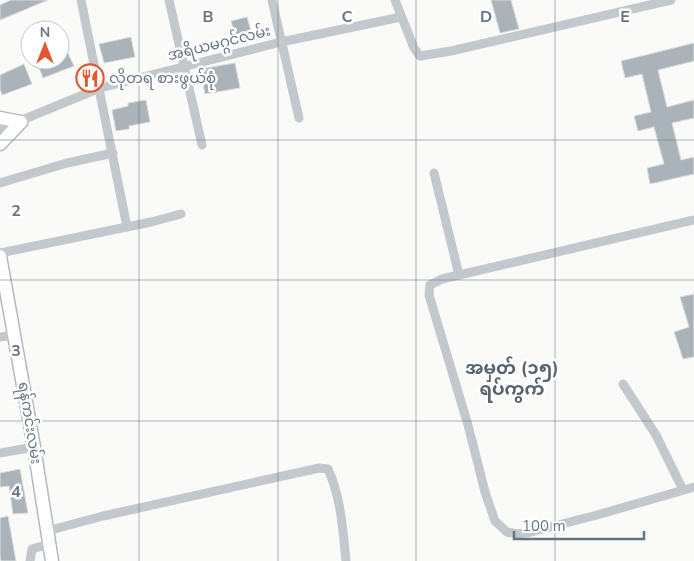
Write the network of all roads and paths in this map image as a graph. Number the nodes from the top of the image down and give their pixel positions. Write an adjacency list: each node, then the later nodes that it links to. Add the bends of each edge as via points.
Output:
1 (81, 0): 9 (street)
2 (169, 0): 8 (street)
3 (272, 0): 7 (street)
4 (395, 0): 6 (street)
5 (671, 0): 6 (street, via 420,56)
6 (401, 17): 7 (street, အရိယမဂ္ဂင်လမ်း)
7 (281, 42): 8 (street, အရိယမဂ္ဂင်လမ်း); 11 (street)
8 (185, 66): 9 (street, အရိယမဂ္ဂင်လမ်း); 15 (street)
9 (100, 88): 12 (street, အရိယမဂ္ဂင်လမ်း); 16 (street)
10 (0, 118): 12 (main road)
11 (298, 118)
12 (21, 122): 13 (street, အရိယမဂ္ဂင်လမ်း); 14 (main road)
13 (0, 129)
14 (0, 144)
15 (202, 145)
16 (113, 153): 18 (street); 21 (street)
17 (434, 173): 23 (street)
18 (0, 183)
19 (181, 214): 21 (street)
20 (694, 220): 23 (street)
21 (127, 227): 22 (street)
22 (0, 254): 24 (main road, ရန်ကင်းလမ်း)
23 (458, 275): 30 (street, via 430,285 429,295 485,492 495,521 506,532 531,532)
24 (15, 336): 25 (street); 27 (main road, ရန်ကင်းလမ်း)
25 (0, 337)
26 (623, 384): 30 (street, via 656,435)
27 (34, 448): 28 (street); 31 (main road, ရန်ကင်းလမ်း)
28 (0, 453)
29 (694, 486): 30 (street)
30 (683, 490)
31 (47, 531): 32 (main road, ရန်ကင်းလမ်း); 35 (street, via 319,468 328,469 332,478 343,525)
32 (49, 544): 33 (street, via 32,549); 34 (main road, ရန်ကင်းလမ်း)
33 (30, 561)
34 (52, 561)
35 (346, 561)

